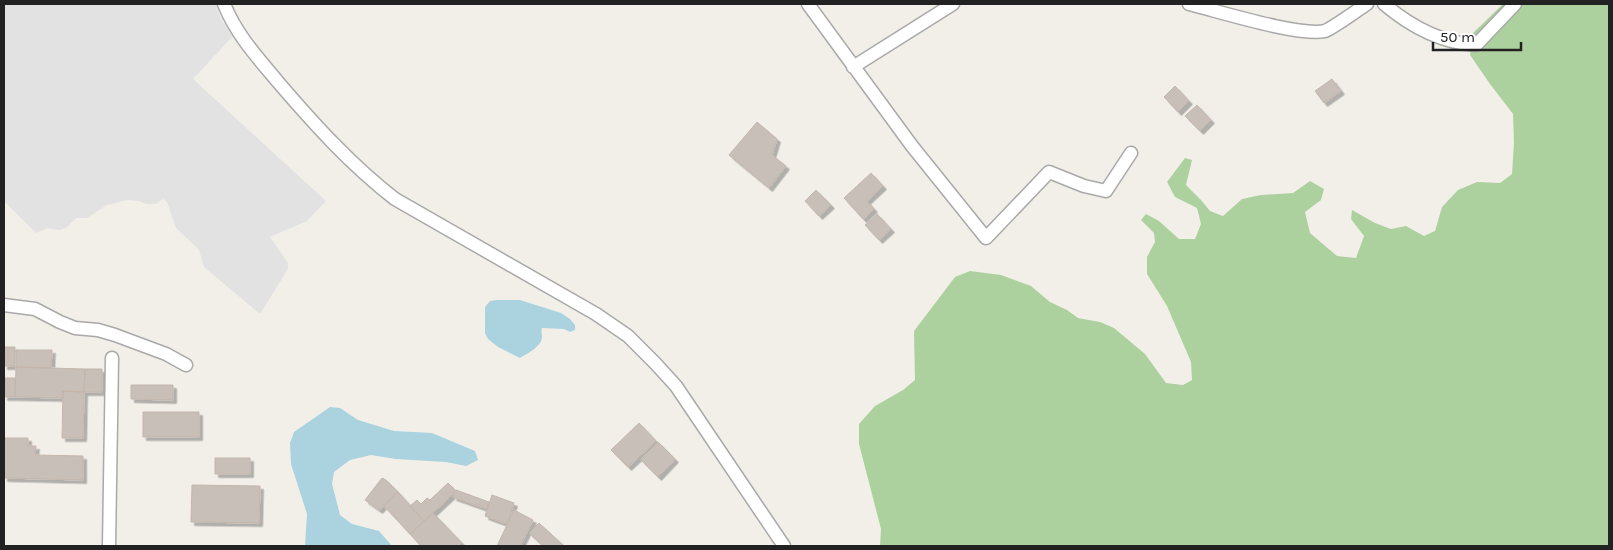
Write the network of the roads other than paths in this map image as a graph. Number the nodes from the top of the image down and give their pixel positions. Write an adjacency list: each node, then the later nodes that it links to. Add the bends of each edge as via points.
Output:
1 (224, 4): 14 (street, via 245,42 299,106 369,178 395,199 596,314 628,336 676,386)
2 (808, 4): 8 (street)
3 (953, 4): 8 (street)
4 (1189, 4): 5 (street, via 1276,26 1326,31)
5 (1367, 4)
6 (1384, 4): 7 (street, via 1397,15 1442,39 1476,45)
7 (1515, 4)
8 (853, 67): 9 (street, via 986,238 1049,172 1106,191)
9 (1131, 153)
10 (4, 305): 12 (street, via 35,309 75,328 115,335)
11 (112, 358): 13 (street)
12 (186, 365)
13 (109, 546)
14 (784, 546)

